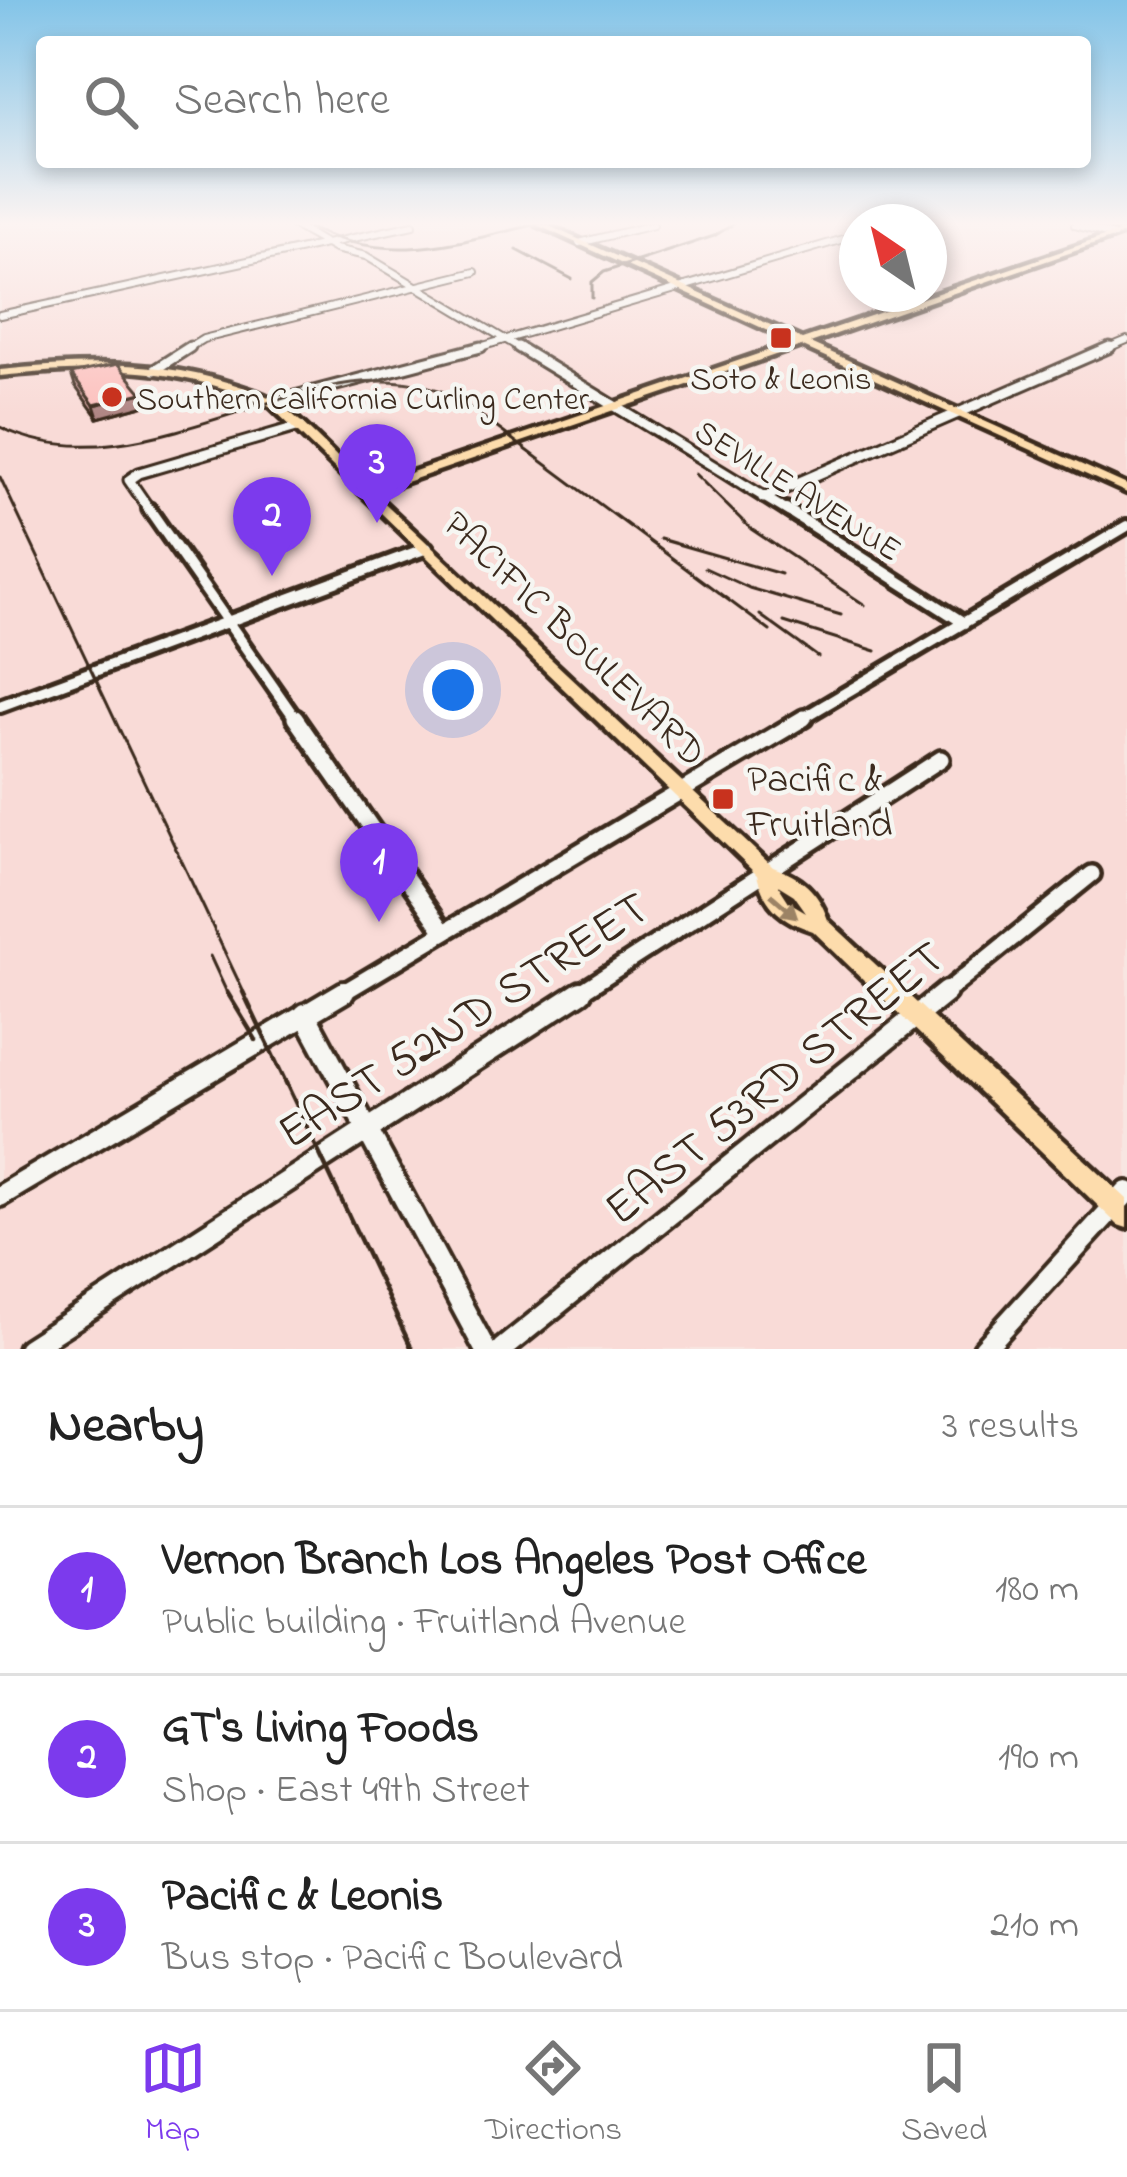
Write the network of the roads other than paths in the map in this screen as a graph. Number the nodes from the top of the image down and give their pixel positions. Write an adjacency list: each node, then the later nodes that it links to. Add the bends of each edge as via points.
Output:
1 (124, 288): 6 (street)
2 (409, 288): 10 (street, via 203,339)
3 (420, 288): 7 (street, SEVILLE AVENUE)
4 (679, 288): 7 (street); 9 (main road)
5 (965, 288): 9 (main road)
6 (0, 315)
7 (510, 340): 12 (street); 13 (street, SEVILLE AVENUE)
8 (1127, 340): 14 (street)
9 (804, 344): 13 (main road); 14 (main road)
10 (154, 370): 11 (main road, PACIFIC BOULEVARD); 12 (main road, PACIFIC BOULEVARD, via 222,382)
11 (0, 373)
12 (272, 402): 15 (main road, PACIFIC BOULEVARD)
13 (617, 407): 17 (main road); 18 (street, SEVILLE AVENUE)
14 (960, 413): 16 (main road); 18 (street)
15 (300, 426): 17 (main road, PACIFIC BOULEVARD); 21 (street, via 130,477)
16 (1127, 489)
17 (368, 491): 20 (main road, PACIFIC BOULEVARD)
18 (763, 497): 22 (street, SEVILLE AVENUE)
19 (1127, 526): 22 (street)
20 (427, 548): 21 (street); 25 (main road, PACIFIC BOULEVARD)
21 (227, 622): 23 (street); 28 (street)
22 (964, 623): 25 (street)
23 (0, 706)
24 (941, 759): 26 (street, EAST 52ND STREET)
25 (681, 791): 26 (main road, PACIFIC BOULEVARD); 28 (street)
26 (766, 872): 30 (main road, PACIFIC BOULEVARD, via 768,894 794,919 819,924); 31 (street, EAST 52ND STREET)
27 (1092, 874): 30 (street, EAST 53RD STREET)
28 (444, 932): 29 (street)
29 (305, 1014): 31 (street); 32 (street)
30 (917, 1015): 33 (main road, PACIFIC BOULEVARD); 36 (street, EAST 53RD STREET)
31 (367, 1130): 34 (street, EAST 52ND STREET); 35 (street)
32 (0, 1196)
33 (1123, 1204): 37 (street)
34 (28, 1349)
35 (485, 1349)
36 (502, 1349)
37 (984, 1349)

